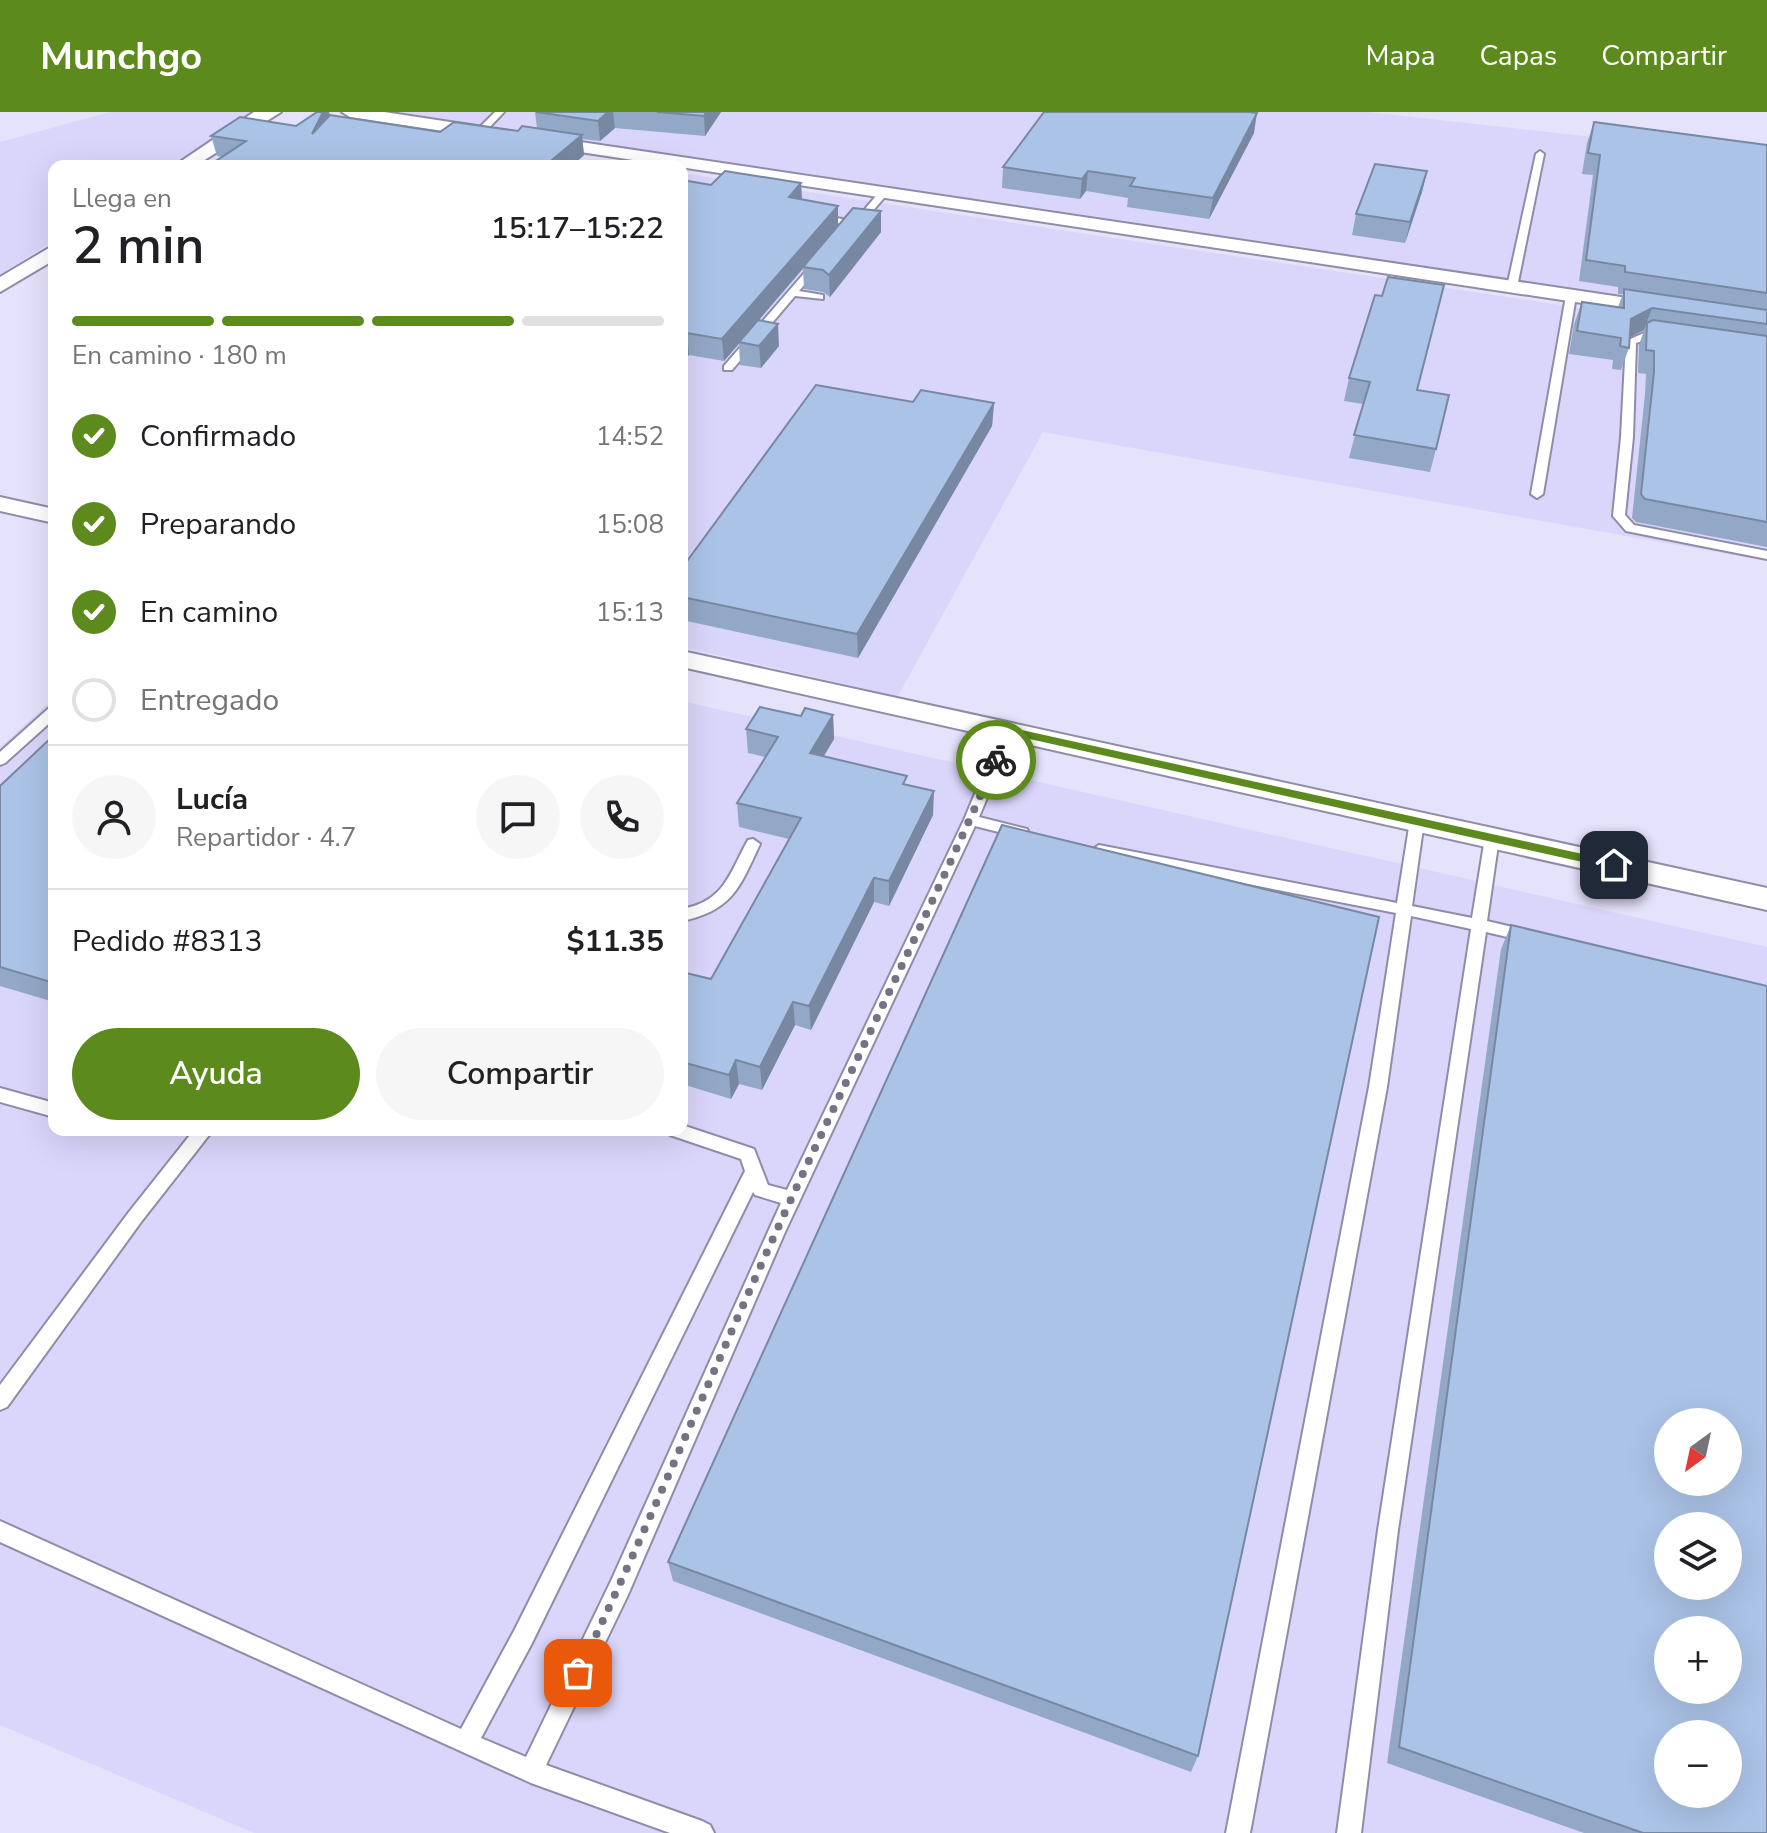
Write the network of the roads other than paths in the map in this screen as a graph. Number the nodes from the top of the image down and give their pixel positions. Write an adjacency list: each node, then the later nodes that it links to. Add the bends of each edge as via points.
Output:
1 (273, 112): 6 (street)
2 (350, 112): 4 (street)
3 (500, 112): 4 (lane)
4 (480, 132): 7 (street)
5 (1540, 154): 16 (lane)
6 (192, 160)
7 (672, 160)
8 (688, 162): 9 (street)
9 (884, 192): 11 (lane, via 857,224); 16 (street)
10 (799, 215): 11 (lane)
11 (850, 223): 12 (lane)
12 (840, 235)
13 (48, 255): 15 (street)
14 (821, 258): 17 (lane)
15 (0, 286)
16 (1512, 287): 18 (street)
17 (793, 293): 19 (lane); 22 (lane)
18 (1571, 296): 20 (street); 23 (lane)
19 (819, 297)
20 (1676, 311)
21 (1675, 340): 26 (lane, via 1644,336 1631,341 1619,516 1630,528)
22 (728, 368)
23 (1537, 494)
24 (0, 504): 25 (street)
25 (48, 515)
26 (1767, 555)
27 (688, 660): 29 (street)
28 (48, 716): 30 (lane)
29 (1008, 731): 31 (lane); 32 (street)
30 (0, 760)
31 (971, 820): 33 (lane); 47 (lane)
32 (1417, 821): 34 (street); 38 (lane)
33 (1036, 836)
34 (1492, 838): 37 (street); 40 (lane)
35 (753, 844): 39 (lane, via 727,897 706,912)
36 (1081, 846): 38 (lane)
37 (1767, 899)
38 (1406, 908): 40 (lane); 53 (lane, via 1378,1087)
39 (688, 914)
40 (1478, 925): 41 (lane); 54 (lane, via 1388,1530)
41 (1539, 939)
42 (0, 1095): 43 (lane)
43 (48, 1108)
44 (688, 1134): 46 (lane, via 748,1154)
45 (199, 1136): 48 (lane)
46 (753, 1174): 47 (lane, via 761,1190); 50 (lane)
47 (791, 1199): 51 (lane, via 619,1589)
48 (0, 1401)
49 (0, 1531): 50 (lane)
50 (466, 1743): 51 (lane)
51 (531, 1771): 52 (lane)
52 (702, 1833)
53 (1238, 1833)
54 (1349, 1833)

